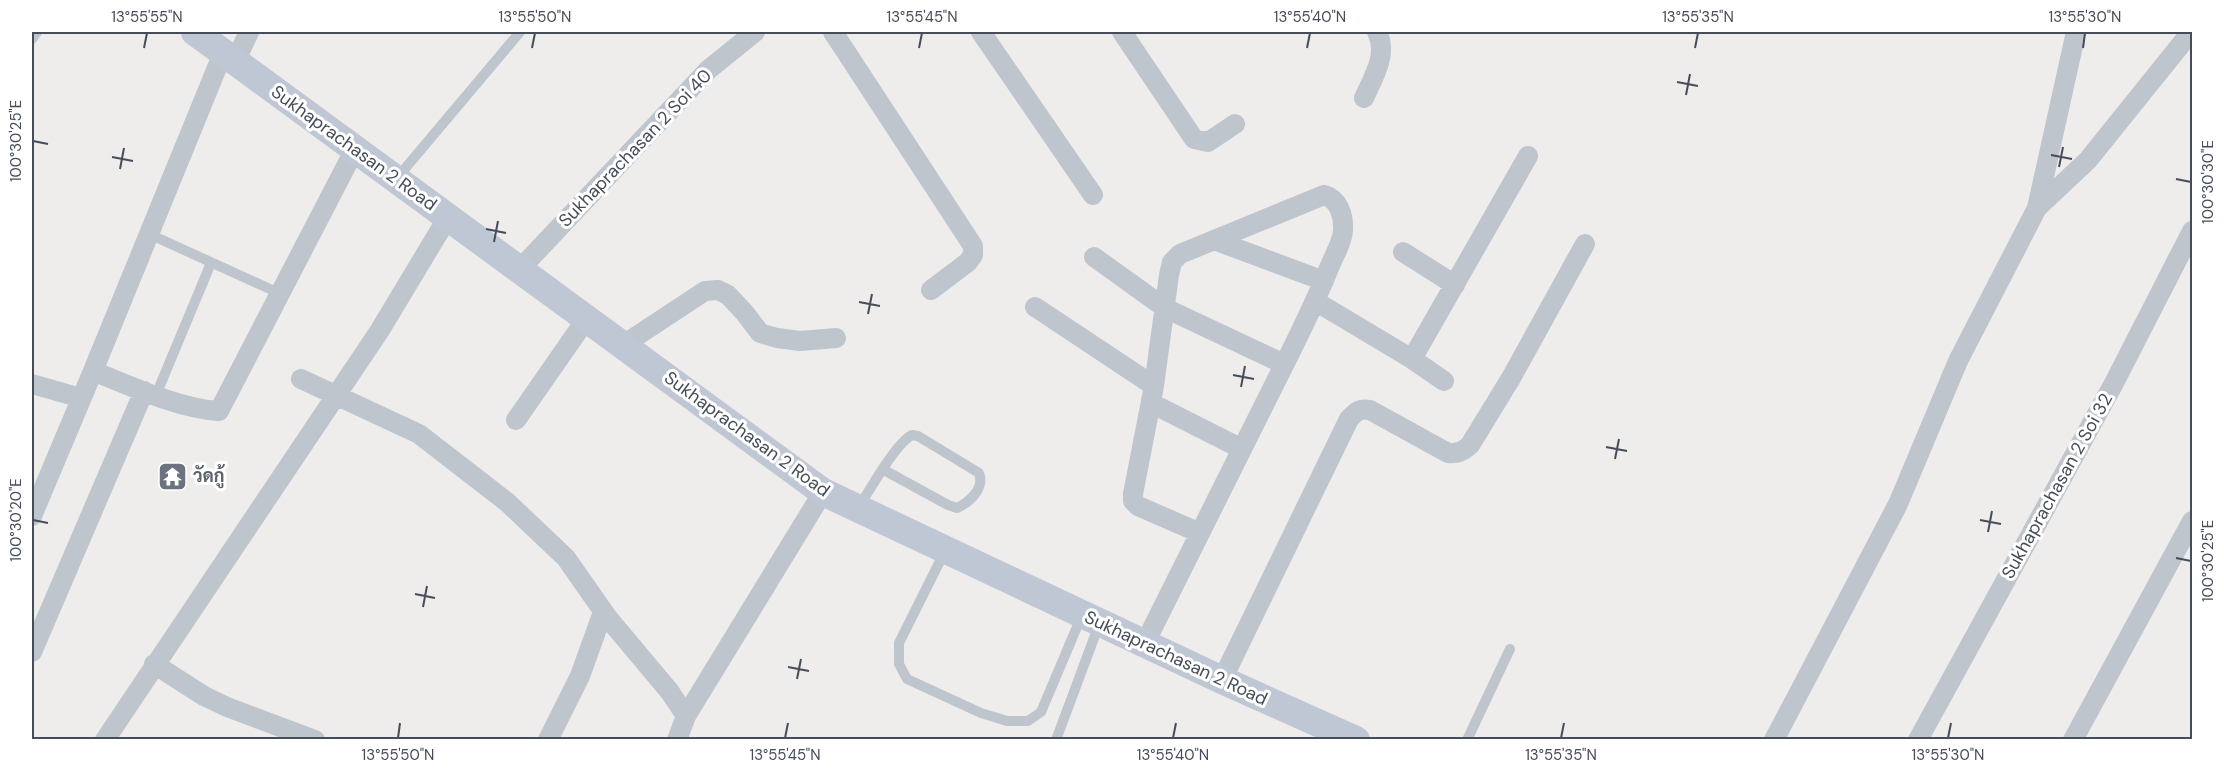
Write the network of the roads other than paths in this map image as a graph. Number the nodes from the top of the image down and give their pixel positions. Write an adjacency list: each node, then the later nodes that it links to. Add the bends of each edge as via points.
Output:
1 (37, 32): 12 (lane)
2 (195, 32): 13 (street, Sukhaprachasan 2 Road)
3 (249, 32): 13 (street)
4 (520, 32): 18 (lane)
5 (755, 32): 29 (street, Sukhaprachasan 2 Soi 40, via 708,70)
6 (833, 32): 32 (street, via 973,246 968,262)
7 (981, 32): 19 (street)
8 (1122, 32): 15 (street, via 1194,139 1208,142)
9 (1377, 32): 14 (street, via 1382,56)
10 (2076, 32): 20 (street)
11 (2192, 32): 20 (street, via 2088,160)
12 (32, 39)
13 (229, 57): 16 (street, Sukhaprachasan 2 Road); 23 (street)
14 (1364, 98)
15 (1235, 124)
16 (355, 149): 18 (street, Sukhaprachasan 2 Road); 33 (street)
17 (1528, 156): 31 (street)
18 (396, 180): 21 (street, Sukhaprachasan 2 Road)
19 (1093, 195)
20 (2037, 208): 74 (street, via 1958,361 1898,504)
21 (447, 217): 29 (street, Sukhaprachasan 2 Road); 48 (street, via 380,330)
22 (2193, 231): 75 (street, Sukhaprachasan 2 Soi 32)
23 (149, 234): 28 (lane); 42 (street)
24 (1214, 240): 30 (street); 30 (street, via 1324,195 1332,197 1339,205 1343,231); 36 (street, via 1180,254 1173,262)
25 (1585, 244): 65 (street, via 1511,378 1463,451 1448,453 1363,408 1349,419)
26 (1403, 252): 31 (street)
27 (1095, 257): 36 (street)
28 (211, 263): 33 (lane); 46 (lane)
29 (520, 269): 37 (street, Sukhaprachasan 2 Road)
30 (1324, 281): 34 (street)
31 (1455, 285): 40 (street)
32 (931, 290)
33 (281, 294): 46 (street, via 219,411 207,411)
34 (1315, 301): 40 (street); 41 (street)
35 (1035, 307): 47 (street)
36 (1166, 308): 41 (street); 47 (street)
37 (587, 318): 39 (street, Sukhaprachasan 2 Road); 50 (street)
38 (836, 338): 39 (street, via 800,341 760,333 728,295 718,290 705,291)
39 (623, 345): 53 (street, Sukhaprachasan 2 Road)
40 (1412, 359): 44 (street)
41 (1284, 364): 51 (street)
42 (93, 371): 46 (street); 49 (street)
43 (301, 379): 48 (street)
44 (1444, 381)
45 (32, 384): 49 (street)
46 (150, 393): 63 (street)
47 (1152, 394): 51 (street); 57 (street, via 1133,501)
48 (335, 395): 59 (street, via 419,434 507,502 566,558); 64 (street)
49 (81, 398): 55 (street)
50 (516, 420)
51 (1242, 449): 57 (street)
52 (884, 470): 52 (lane, via 957,508 966,504 982,480 979,473 918,435 905,438); 54 (lane)
53 (823, 492): 54 (street, Sukhaprachasan 2 Road); 66 (street)
54 (858, 508): 58 (street, Sukhaprachasan 2 Road)
55 (32, 516)
56 (2193, 521): 76 (street)
57 (1200, 533): 61 (street)
58 (945, 550): 60 (street, Sukhaprachasan 2 Road); 60 (lane, via 899,643 899,664 907,679 981,713 1007,722 1028,721 1041,712)
59 (603, 612): 66 (street); 70 (street, via 580,676)
60 (1091, 618): 61 (street, Sukhaprachasan 2 Road); 71 (lane)
61 (1145, 643): 65 (street, Sukhaprachasan 2 Road)
62 (1510, 649): 73 (lane)
63 (32, 652)
64 (154, 664): 68 (street); 69 (street, via 227,707)
65 (1222, 680): 72 (street, Sukhaprachasan 2 Road)
66 (686, 716): 67 (street)
67 (679, 739)
68 (105, 740)
69 (315, 740)
70 (548, 740)
71 (1056, 740)
72 (1356, 740)
73 (1467, 740)
74 (1774, 740)
75 (1918, 740)
76 (2073, 740)

